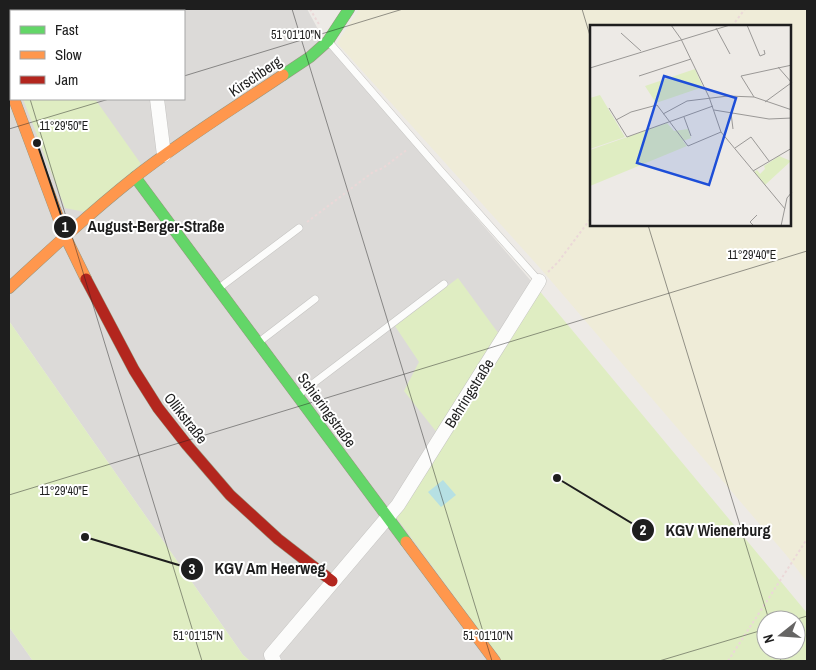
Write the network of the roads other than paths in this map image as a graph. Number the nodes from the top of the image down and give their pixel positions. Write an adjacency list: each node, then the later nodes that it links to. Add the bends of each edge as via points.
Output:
1 (349, 9): 2 (street, Kirschberg)
2 (328, 41): 5 (street, Kirschberg, via 310,57); 9 (lane)
3 (14, 100): 8 (street, Ollikstraße)
4 (156, 100): 5 (street)
5 (164, 155): 6 (street, Kirschberg)
6 (135, 177): 8 (street, Kirschberg); 12 (street, Schieringstraße)
7 (299, 228): 12 (lane)
8 (66, 236): 11 (street, Kirschberg); 17 (street, Ollikstraße, via 99,305 158,408 230,495 278,540)
9 (539, 281): 16 (street, Behringstraße, via 398,505)
10 (444, 284): 15 (lane)
11 (9, 288)
12 (218, 288): 14 (street, Schieringstraße)
13 (315, 299): 14 (lane)
14 (258, 342): 15 (street, Schieringstraße)
15 (297, 395): 16 (street, Schieringstraße)
16 (387, 517): 17 (street); 19 (street, Schieringstraße)
17 (332, 582): 18 (street)
18 (272, 658)
19 (495, 661)

